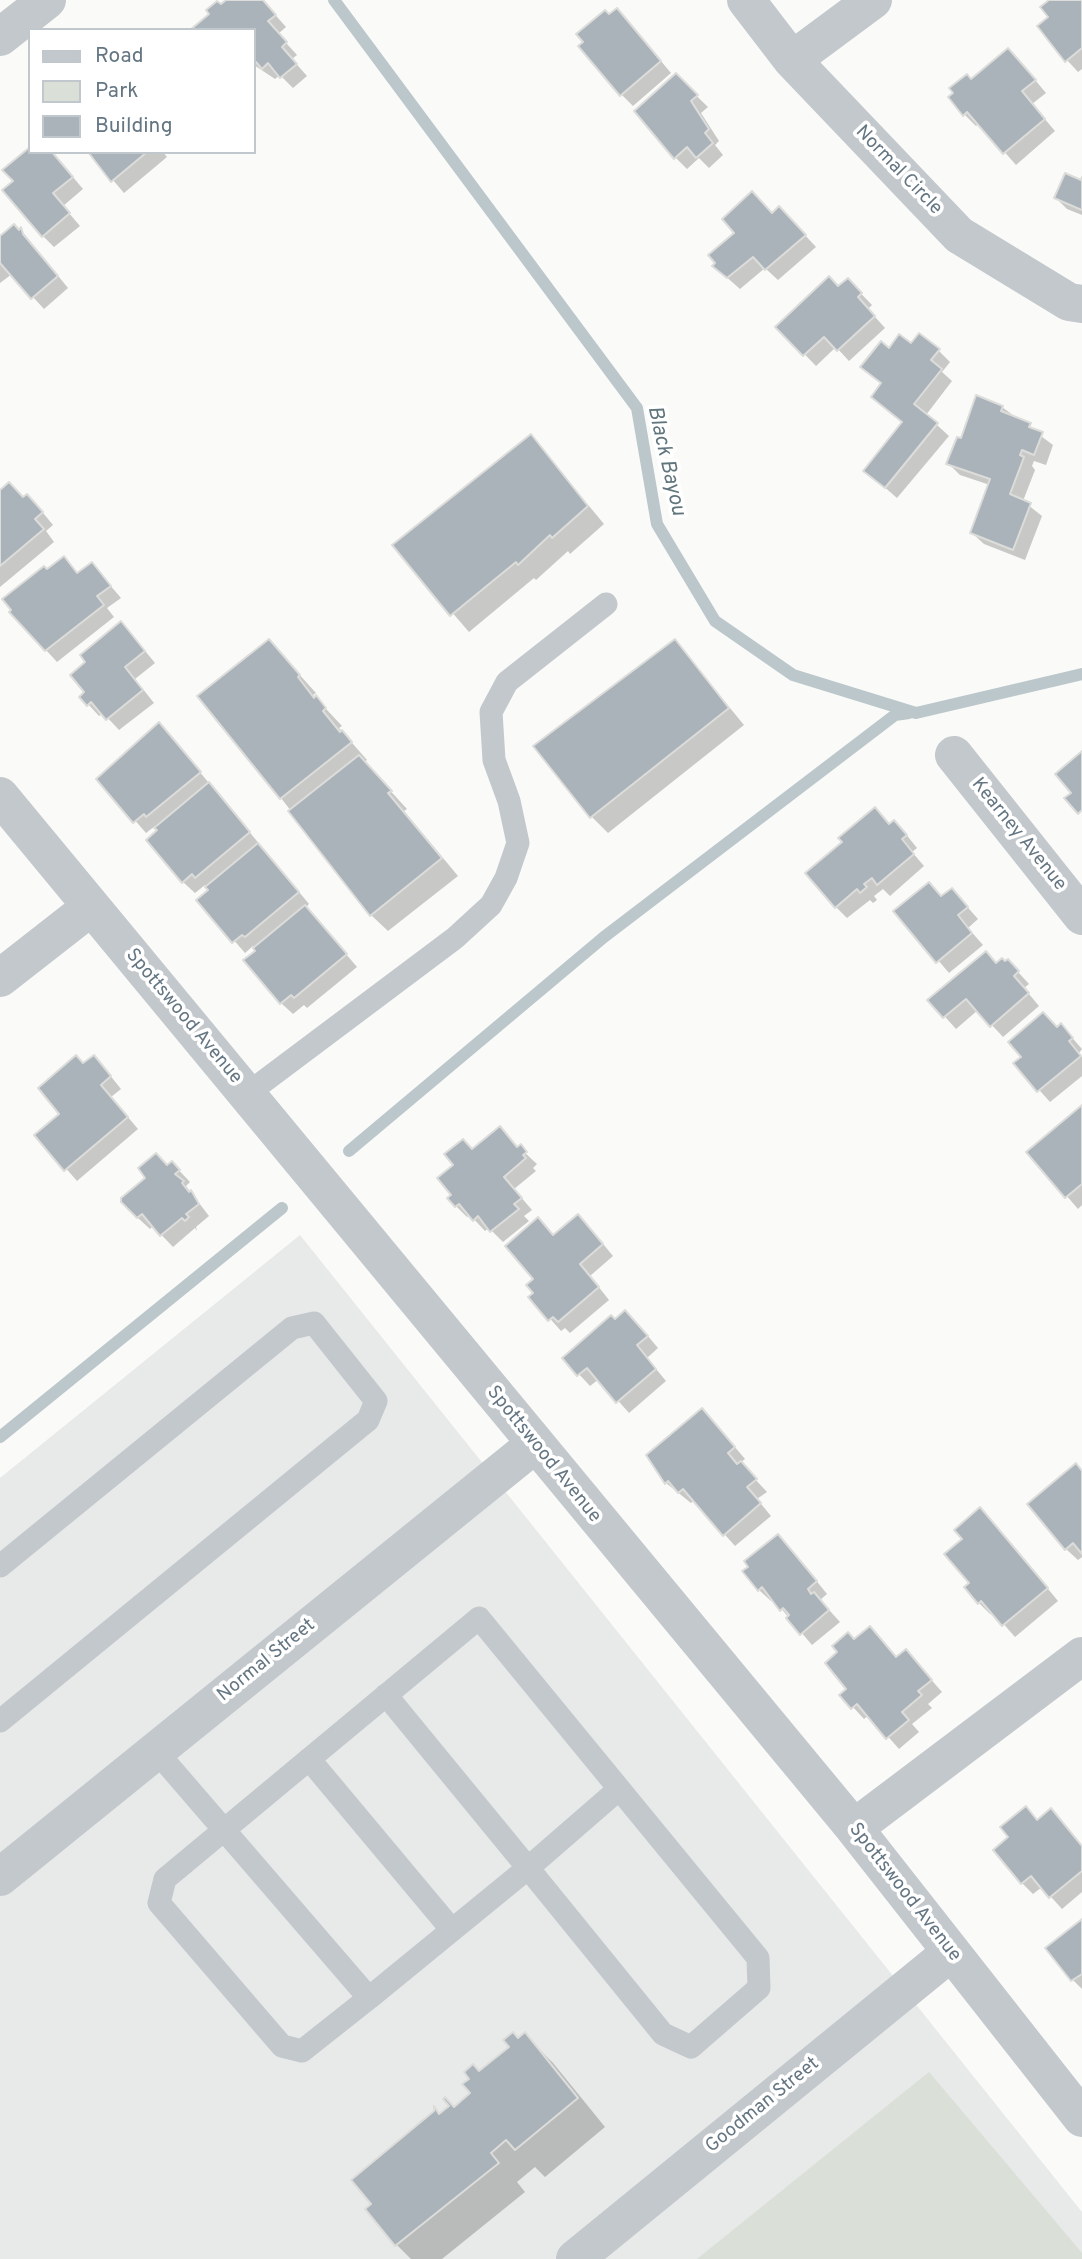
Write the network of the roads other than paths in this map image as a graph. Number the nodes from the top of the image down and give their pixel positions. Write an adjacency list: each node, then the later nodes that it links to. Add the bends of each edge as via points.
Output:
1 (47, 0): 4 (street)
2 (746, 0): 5 (street, Normal Circle)
3 (873, 0): 5 (street)
4 (0, 37)
5 (792, 60): 6 (street, Normal Circle, via 959,235 1069,302)
6 (1082, 304)
7 (606, 604): 13 (lane, via 507,682 491,712 494,760 518,842 491,905 455,938)
8 (954, 755): 11 (street, Kearney Avenue)
9 (0, 796): 10 (street, Spottswood Avenue)
10 (91, 907): 12 (street); 13 (street, Spottswood Avenue)
11 (1082, 916)
12 (0, 978)
13 (247, 1094): 14 (street, Spottswood Avenue)
14 (534, 1445): 19 (street, Normal Street); 22 (street, Spottswood Avenue)
15 (0, 1566): 18 (lane, via 292,1328 314,1323 376,1401 369,1420)
16 (1082, 1656): 22 (street)
17 (386, 1695): 20 (lane); 21 (lane, via 479,1618); 24 (lane)
18 (0, 1720)
19 (156, 1751): 23 (lane); 25 (street, Normal Street)
20 (309, 1759): 23 (lane); 26 (lane)
21 (619, 1789): 24 (lane); 24 (lane, via 758,1958 759,1988 691,2047 663,2034)
22 (854, 1828): 27 (street, Spottswood Avenue)
23 (225, 1829): 28 (lane); 28 (lane, via 165,1879 159,1903 282,2046 302,2051)
24 (528, 1868): 26 (lane)
25 (0, 1877)
26 (452, 1930): 28 (lane)
27 (950, 1953): 29 (street, Spottswood Avenue); 30 (street, Goodman Street)
28 (369, 1998)
29 (1082, 2118)
30 (575, 2259)

